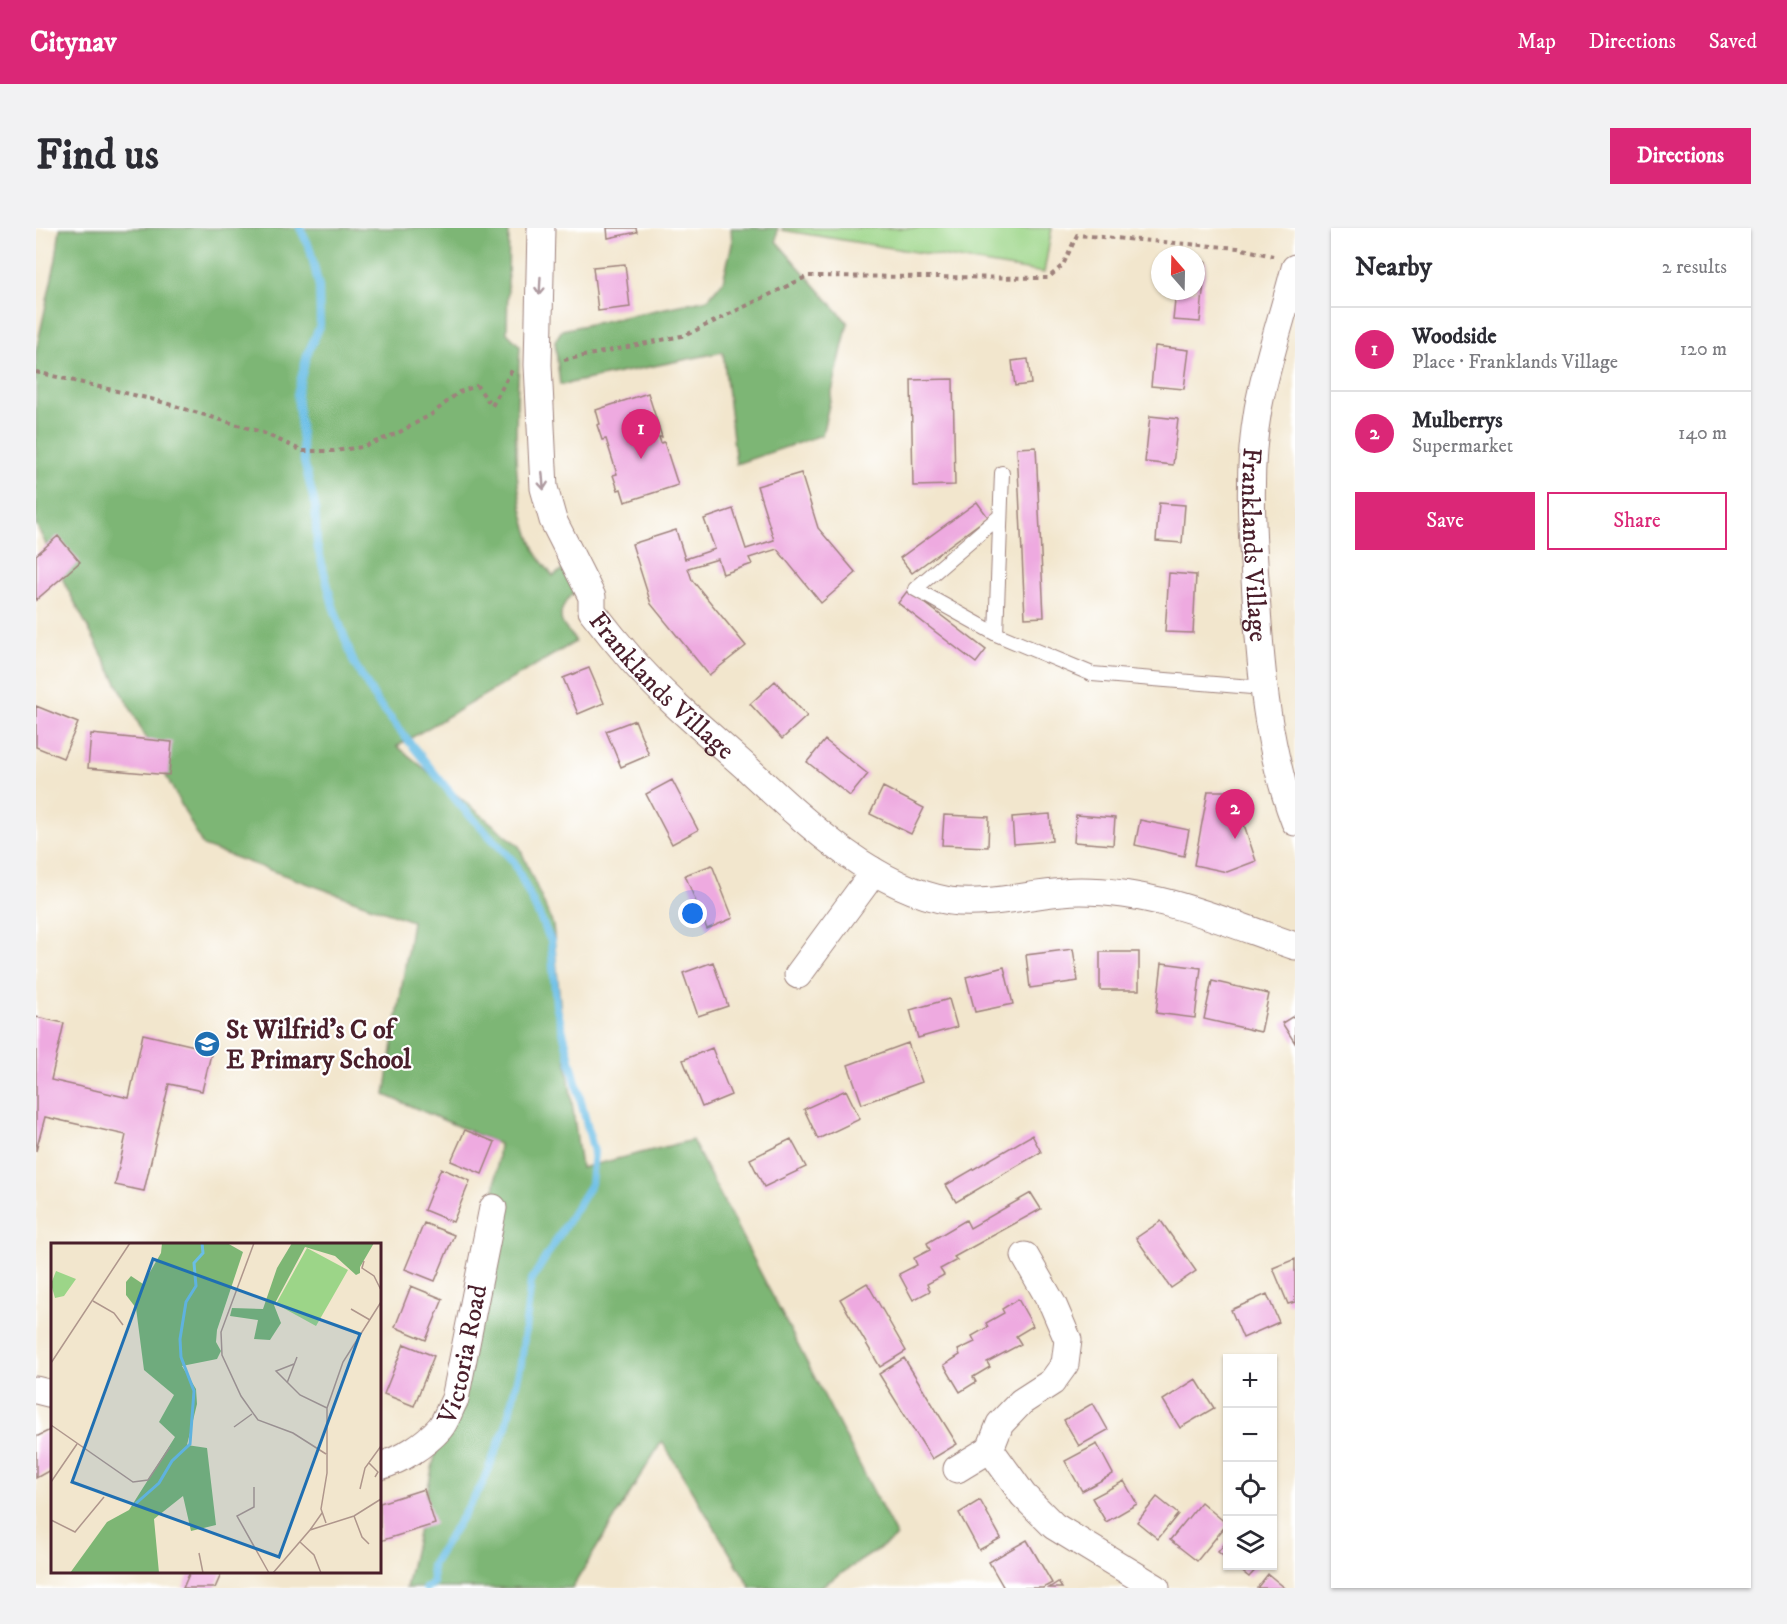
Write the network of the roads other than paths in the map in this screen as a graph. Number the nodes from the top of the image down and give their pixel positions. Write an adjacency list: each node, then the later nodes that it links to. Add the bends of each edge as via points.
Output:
1 (541, 228): 8 (street, Franklands Village, one-way to 8, via 528,370 544,488 553,520 592,597 592,611 633,661 687,715 815,828)
2 (1285, 262): 6 (street, Franklands Village, via 1258,410 1250,484)
3 (1002, 473): 4 (lane)
4 (1000, 516): 5 (lane); 5 (lane, via 915,589)
5 (996, 634): 6 (lane, via 1092,674)
6 (1264, 688): 7 (street, Franklands Village, via 1276,765)
7 (1295, 822)
8 (872, 870): 9 (street, Franklands Village, via 917,892 951,901 1081,891 1128,894 1159,900); 10 (street)
9 (1295, 946)
10 (798, 975)
11 (493, 1208): 16 (street, Victoria Road, via 455,1399 441,1428 414,1449)
12 (1025, 1256): 15 (street, via 1068,1341 1065,1364 1052,1382 1021,1402 1000,1424)
13 (36, 1390): 14 (street)
14 (51, 1395)
15 (990, 1449): 17 (street); 18 (street, via 1023,1495 1054,1526)
16 (381, 1466)
17 (957, 1469)
18 (1156, 1588)

